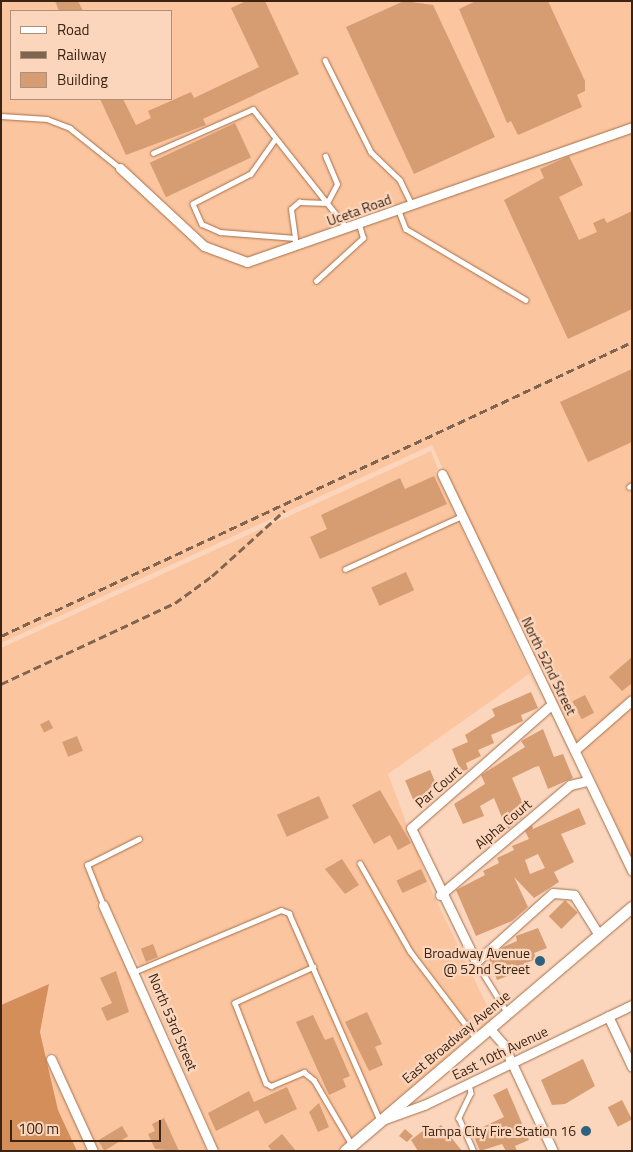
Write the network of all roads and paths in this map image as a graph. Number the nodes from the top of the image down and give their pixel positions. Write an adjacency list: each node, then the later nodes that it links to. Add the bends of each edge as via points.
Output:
1 (325, 60): 10 (lane, via 371,152 400,180)
2 (2, 116): 3 (lane); 8 (lane, via 47,119 70,128)
3 (1, 123)
4 (632, 128): 10 (street, Uceta Road)
5 (275, 140): 6 (lane, via 253,109); 9 (lane); 14 (lane, via 251,174 192,204 202,224 220,232)
6 (153, 153)
7 (325, 156): 9 (lane, via 337,184)
8 (120, 168): 15 (street, Uceta Road, via 204,246 247,262)
9 (327, 203): 13 (lane); 14 (lane, via 299,202 291,209)
10 (413, 206): 11 (street, Uceta Road)
11 (399, 211): 12 (street, Uceta Road); 17 (lane, via 406,229)
12 (359, 225): 13 (street, Uceta Road); 16 (lane, via 363,238)
13 (348, 229): 15 (street, Uceta Road)
14 (295, 238): 15 (lane)
15 (297, 247)
16 (316, 281)
17 (526, 300)
18 (442, 474): 19 (street, North 52nd Street)
19 (462, 516): 20 (lane); 22 (street, North 52nd Street)
20 (345, 570)
21 (632, 700): 23 (street)
22 (551, 705): 23 (street, North 52nd Street); 28 (street, Par Court, via 411,828)
23 (576, 749): 24 (street, North 52nd Street)
24 (587, 781): 27 (street, North 52nd Street); 28 (street, Alpha Court, via 570,785)
25 (139, 839): 29 (lane, via 87,864)
26 (360, 863): 39 (lane, via 410,951)
27 (632, 871)
28 (440, 895): 32 (street, Par Court)
29 (103, 905): 34 (street, North 53rd Street)
30 (632, 907): 31 (street, East Broadway Avenue)
31 (599, 935): 32 (street, via 574,895 553,893); 36 (street, East Broadway Avenue)
32 (476, 962): 36 (lane)
33 (314, 967): 34 (lane, via 289,913 281,910); 44 (lane); 45 (lane, via 235,1003 266,1082 271,1086 304,1072 314,1080)
34 (136, 971): 48 (street, North 53rd Street)
35 (632, 1005): 37 (street, East 10th Avenue)
36 (508, 1013): 38 (street, East Broadway Avenue)
37 (608, 1016): 41 (street, East 10th Avenue); 42 (street)
38 (490, 1029): 39 (street, East Broadway Avenue); 41 (street)
39 (477, 1039): 44 (street, East Broadway Avenue)
40 (52, 1059): 47 (street)
41 (512, 1062): 43 (street, East 10th Avenue); 46 (street)
42 (632, 1067)
43 (469, 1083): 44 (street, East 10th Avenue); 49 (lane, via 471,1093 459,1118)
44 (380, 1120): 45 (street, East Broadway Avenue)
45 (348, 1148)
46 (551, 1150)
47 (93, 1151)
48 (213, 1151)
49 (474, 1151)

